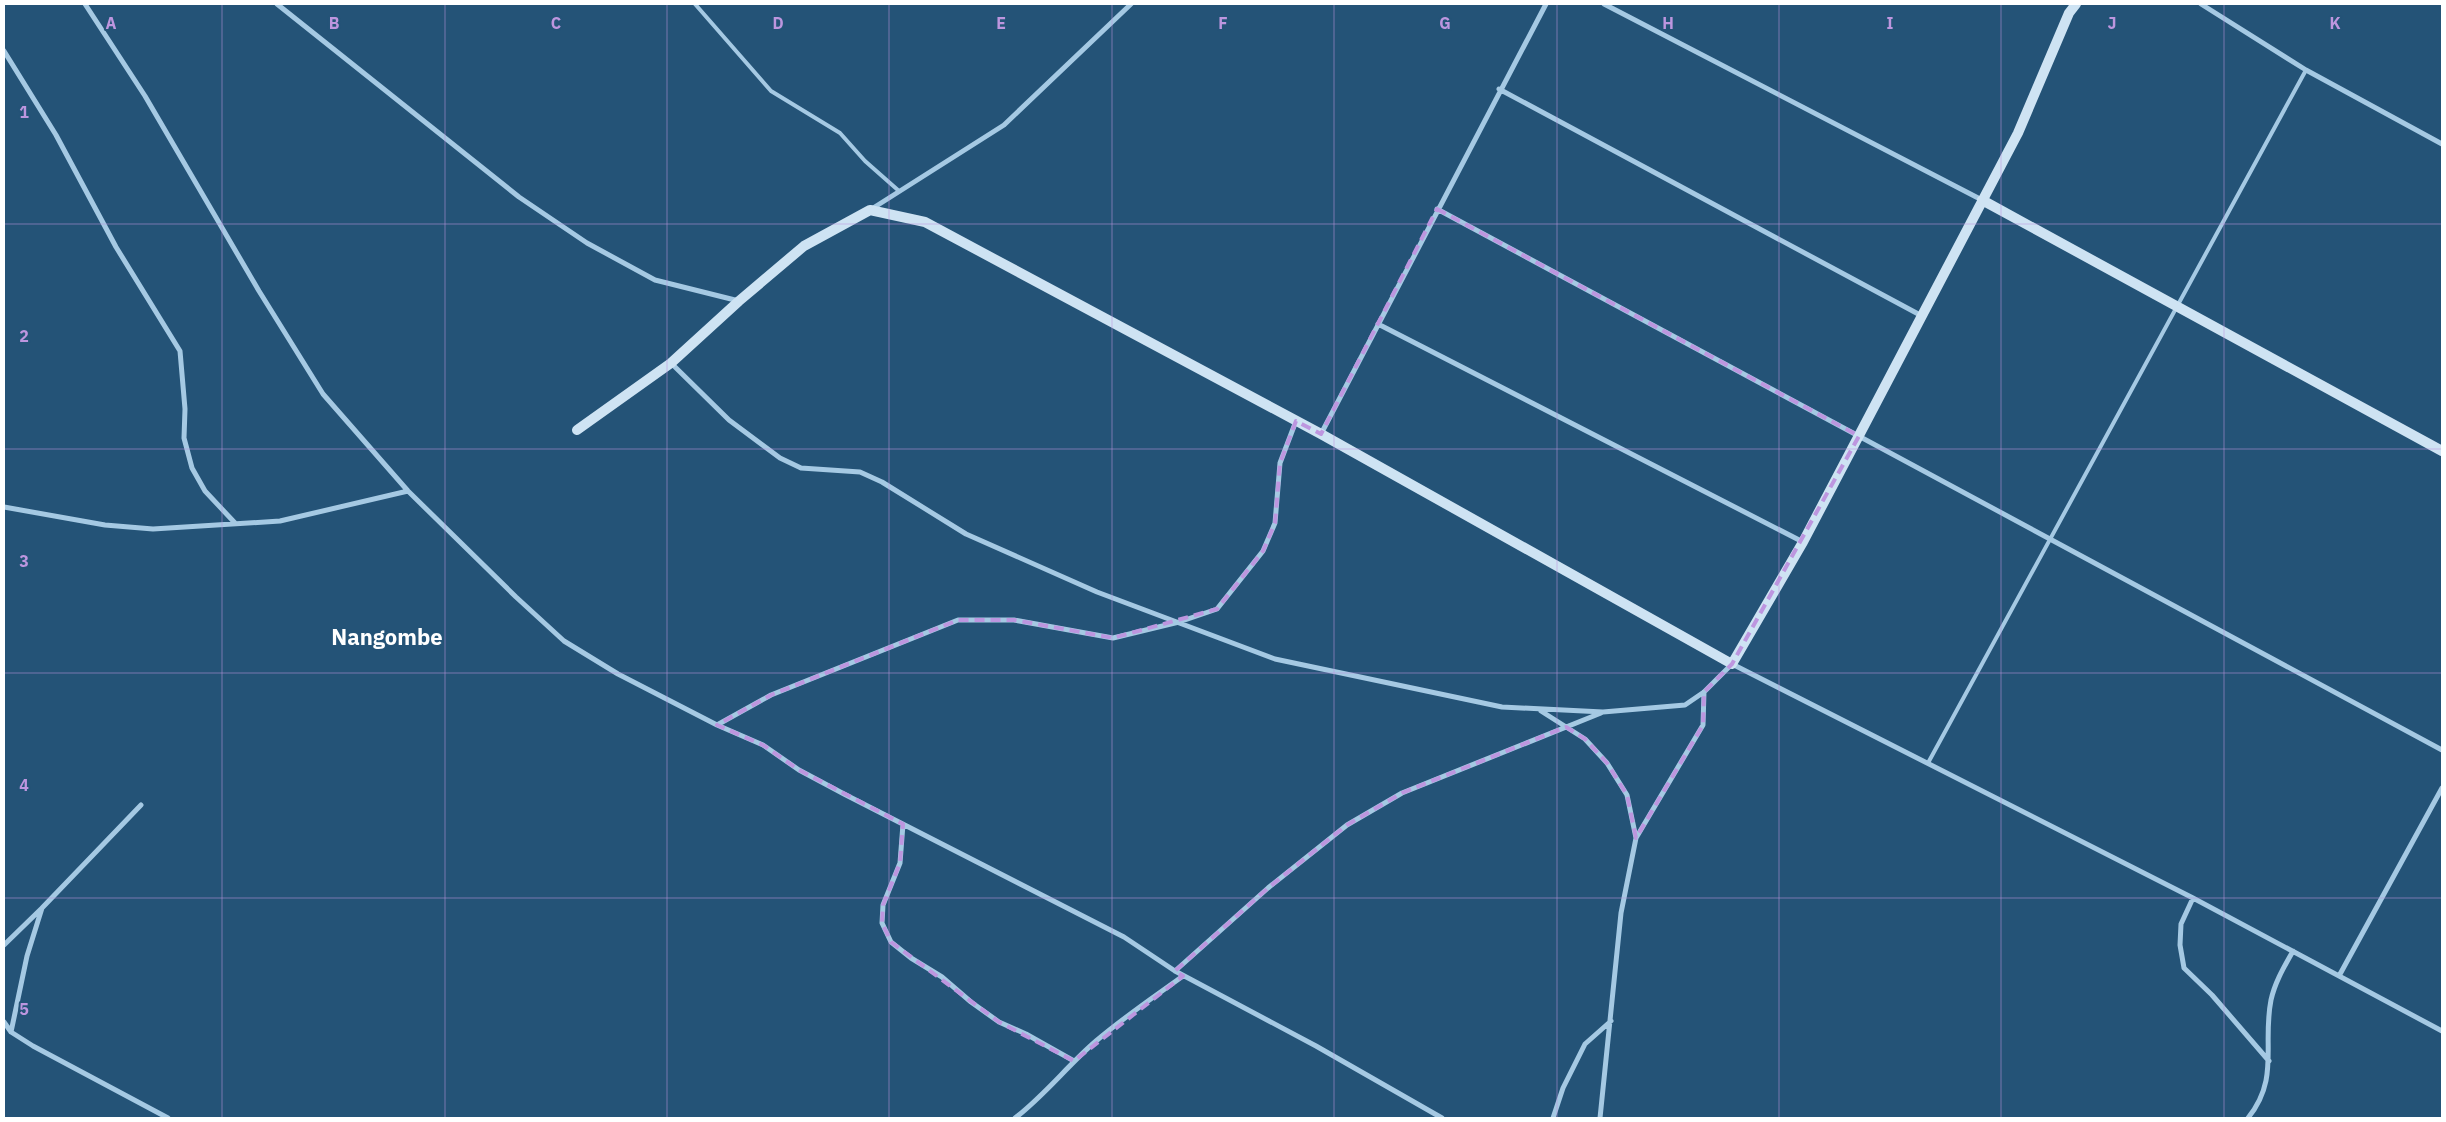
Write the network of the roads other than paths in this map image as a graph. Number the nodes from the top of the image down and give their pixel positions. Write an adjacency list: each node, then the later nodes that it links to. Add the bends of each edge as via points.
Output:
1 (85, 4): 27 (street, via 145,96 323,394)
2 (277, 4): 17 (street, via 519,197 587,243 655,280)
3 (695, 4): 13 (lane, via 771,91 840,133)
4 (1131, 4): 13 (street, via 1004,125)
5 (1546, 4): 11 (street)
6 (1604, 4): 14 (street)
7 (2076, 4): 14 (street, via 2069,13 2018,133)
8 (2202, 4): 10 (street)
9 (4, 51): 29 (street, via 56,135 116,247 180,351 184,438 192,468 206,491)
10 (2306, 70): 12 (street); 18 (lane)
11 (1499, 89): 15 (street); 19 (street)
12 (2442, 144)
13 (899, 191): 16 (street)
14 (1982, 200): 18 (street); 19 (street)
15 (1437, 208): 20 (street); 25 (street)
16 (870, 210): 17 (street, via 804,246); 22 (street, via 925,222)
17 (739, 301): 21 (street)
18 (2177, 307): 26 (street); 30 (lane)
19 (1922, 316): 25 (street)
20 (1378, 324): 24 (street); 31 (street)
21 (671, 364): 23 (street); 32 (street, via 729,420 780,458 801,468 860,472 966,534 1097,592)
22 (1296, 421): 24 (street); 32 (street, via 1280,463 1275,523 1263,551 1217,609)
23 (577, 430)
24 (1321, 434): 33 (street)
25 (1859, 436): 30 (street); 31 (street)
26 (2442, 451)
27 (408, 491): 29 (street, via 280,521); 37 (street, via 564,641 618,674)
28 (4, 507): 29 (street, via 106,525 153,529)
29 (235, 523)
30 (2051, 540): 39 (street); 40 (lane)
31 (1803, 542): 33 (street)
32 (1179, 622): 35 (street, via 1275,660 1502,707); 37 (street, via 1114,638 1014,620 958,620 771,695)
33 (1732, 664): 34 (street); 40 (street)
34 (1704, 692): 36 (street, via 1685,705); 44 (street, via 1703,725)
35 (1541, 711): 36 (street); 38 (street)
36 (1603, 712): 38 (street)
37 (717, 725): 43 (street, via 763,745 799,770)
38 (1566, 727): 44 (street, via 1585,739 1607,763 1627,795); 49 (street, via 1402,792 1347,825 1268,888)
39 (2442, 750)
40 (1928, 763): 45 (street)
41 (2442, 788): 51 (street)
42 (142, 805): 46 (street)
43 (903, 824): 49 (street, via 1124,937); 56 (street, via 900,863 883,905 882,923 891,942 999,1022)
44 (1636, 838): 52 (street, via 1621,912)
45 (2193, 898): 48 (street); 57 (street, via 2181,924 2184,968)
46 (42, 908): 47 (street); 55 (street, via 27,956)
47 (4, 944)
48 (2294, 951): 51 (street); 57 (street, via 2276,981 2271,1000 2267,1038)
49 (1175, 971): 50 (street)
50 (1183, 976): 56 (street); 60 (street, via 1316,1046)
51 (2339, 976): 54 (street)
52 (1611, 1021): 61 (street, via 1586,1044 1563,1088); 62 (street)
53 (4, 1022): 55 (street)
54 (2442, 1031)
55 (11, 1032): 58 (street)
56 (1074, 1061): 59 (street)
57 (2269, 1061): 63 (street, via 2264,1091)
58 (168, 1118)
59 (1015, 1118)
60 (1442, 1118)
61 (1553, 1118)
62 (1600, 1118)
63 (2248, 1118)

